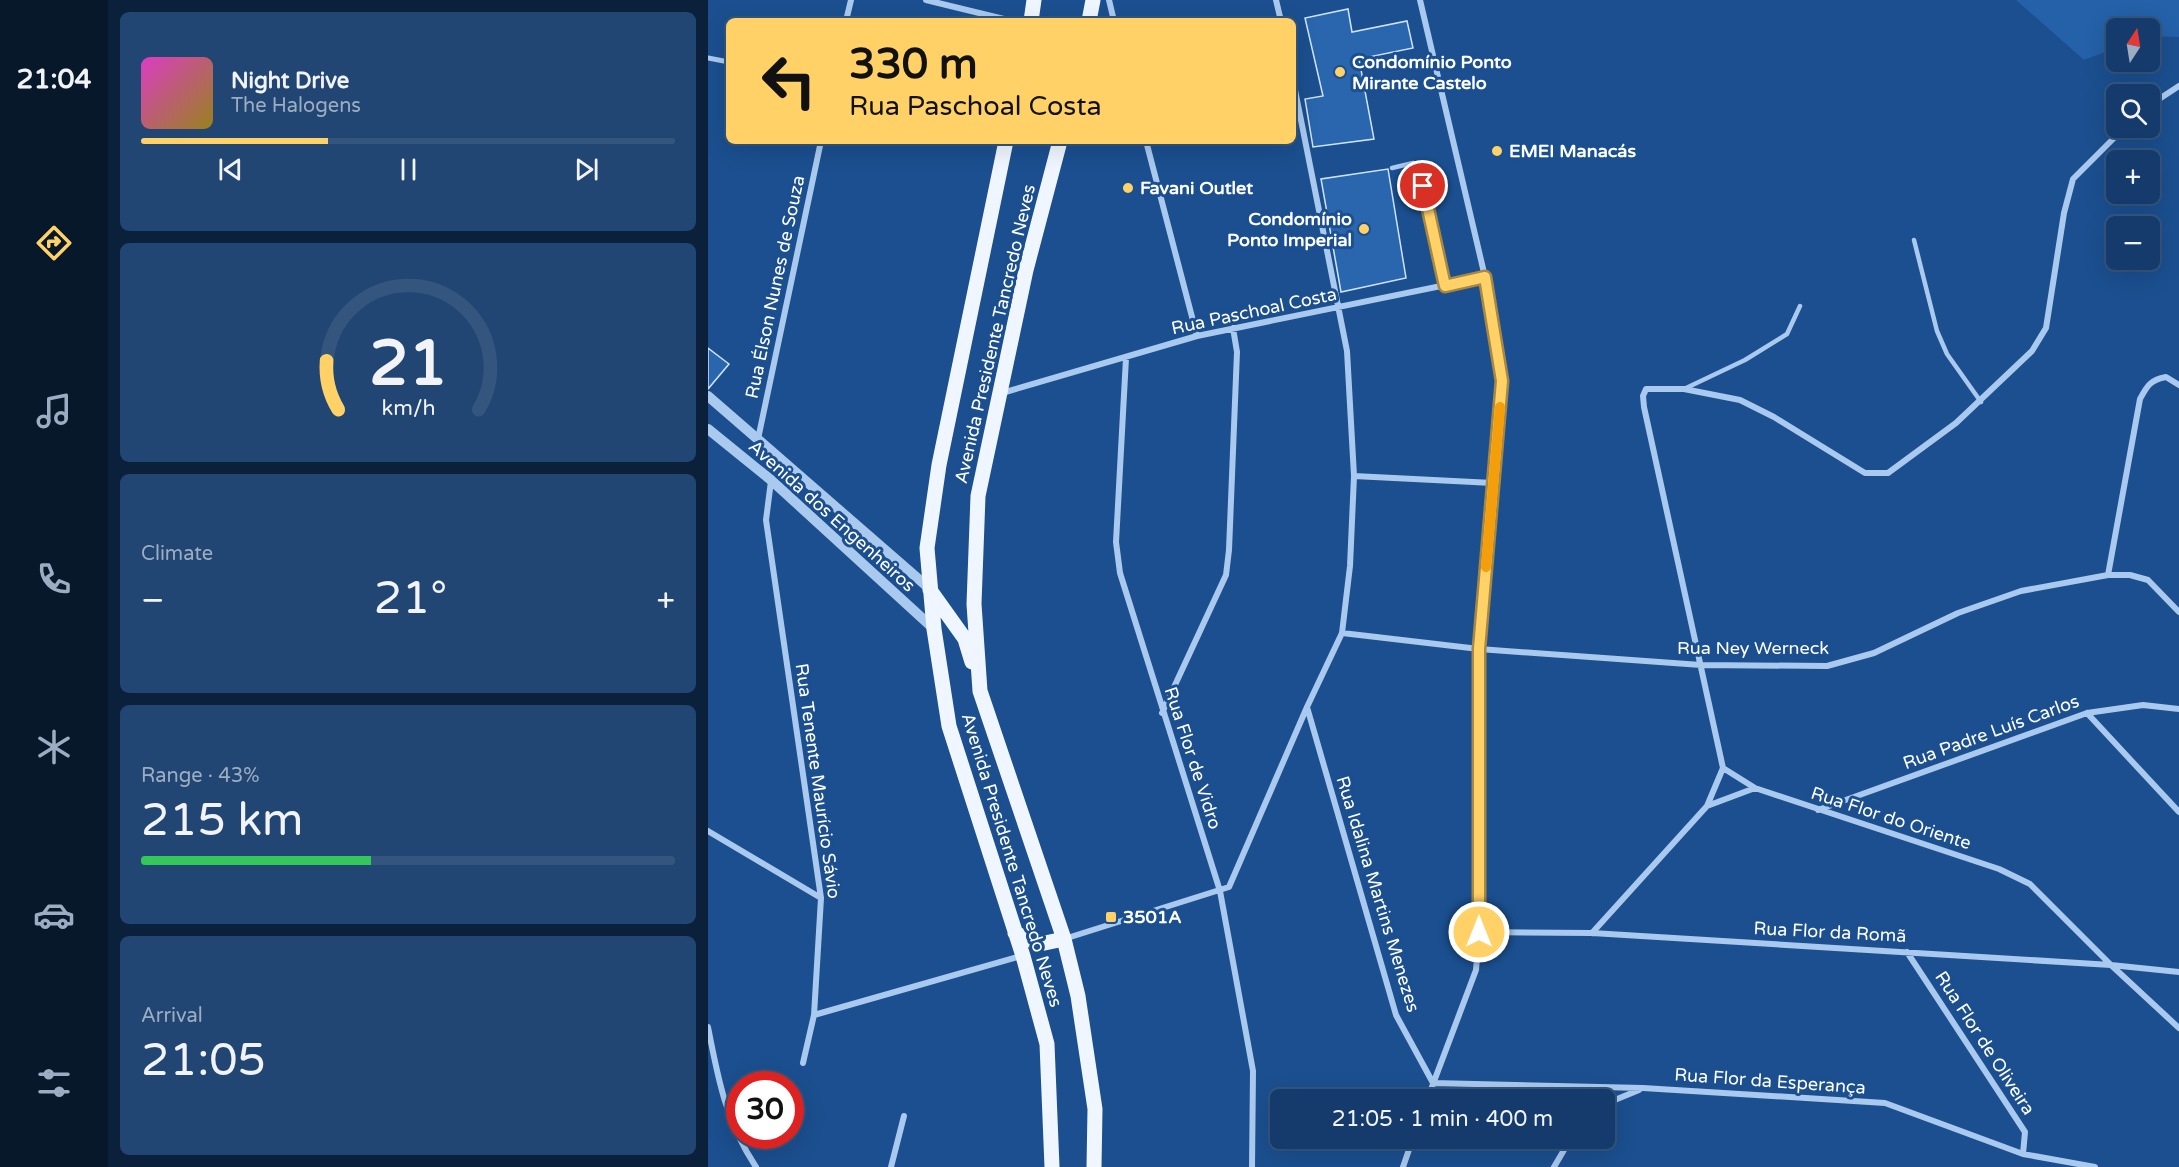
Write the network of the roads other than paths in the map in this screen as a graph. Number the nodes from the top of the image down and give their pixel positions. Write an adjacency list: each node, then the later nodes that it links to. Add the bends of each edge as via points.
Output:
1 (851, 0): 8 (street)
2 (926, 0): 9 (street)
3 (1034, 0): 10 (main road)
4 (1093, 0): 11 (main road)
5 (1109, 0): 12 (street)
6 (1276, 0): 13 (street)
7 (1420, 0): 26 (street)
8 (847, 18)
9 (1000, 18)
10 (1031, 18)
11 (1090, 18)
12 (1113, 18)
13 (1280, 18)
14 (708, 58): 15 (street)
15 (726, 61)
16 (2179, 86): 18 (street)
17 (1296, 95): 29 (street)
18 (2160, 98)
19 (2114, 138): 37 (street, via 2073,179 2046,328 2032,351)
20 (820, 144): 39 (street, Rua Élson Nunes de Souza)
21 (1005, 144): 44 (main road, Avenida Presidente Tancredo Neves, via 939,465 927,548)
22 (1059, 144): 35 (main road, Avenida Presidente Tancredo Neves)
23 (1147, 144): 31 (street)
24 (1392, 168): 27 (lane, via 1419,165)
25 (1914, 240): 37 (lane, via 1937,331 1947,354)
26 (1485, 277): 27 (street, Rua Paschoal Costa); 42 (street, via 1502,381)
27 (1445, 286): 29 (street, Rua Paschoal Costa)
28 (1800, 306): 34 (lane, via 1787,334 1745,360)
29 (1340, 308): 30 (street, Rua Paschoal Costa); 40 (street, via 1347,351)
30 (1233, 328): 31 (street, Rua Paschoal Costa); 53 (street, via 1237,352 1226,575)
31 (1197, 336): 32 (street, Rua Paschoal Costa)
32 (1126, 358): 35 (street, Rua Paschoal Costa); 53 (street, Rua Flor de Vidro, via 1116,542 1120,573)
33 (2179, 385): 43 (street, via 2166,377 2157,379 2148,383 2140,399)
34 (1684, 389): 37 (street, via 1740,400 1758,408 1865,473 1888,474); 49 (street, via 1651,387 1643,396)
35 (998, 394): 50 (main road, Avenida Presidente Tancredo Neves, via 978,496 974,544)
36 (708, 396): 39 (street, Avenida dos Engenheiros)
37 (1981, 402)
38 (708, 429): 41 (street, Avenida dos Engenheiros)
39 (758, 438): 44 (street, Avenida dos Engenheiros)
40 (1354, 476): 42 (street); 47 (street)
41 (771, 480): 46 (street, Avenida dos Engenheiros); 62 (street, Rua Tenente Maurício Sávio, via 766,520)
42 (1493, 483): 48 (street)
43 (2108, 575): 45 (street, Rua Ney Werneck, via 2148,580); 49 (street, Rua Ney Werneck, via 2021,591 1958,613 1874,653 1827,666)
44 (930, 589): 46 (main road, Avenida Presidente Tancredo Neves); 50 (main road, via 965,639)
45 (2179, 612)
46 (933, 628): 64 (main road, Avenida Presidente Tancredo Neves, via 949,726)
47 (1342, 633): 48 (street, Rua Ney Werneck); 51 (street)
48 (1479, 649): 49 (street, Rua Ney Werneck); 63 (street)
49 (1701, 665): 55 (street)
50 (980, 691): 66 (main road, Avenida Presidente Tancredo Neves)
51 (1307, 707): 61 (street, via 1237,873 1229,887); 75 (street, Rua Idalina Martins Menezes, via 1396,1015)
52 (2179, 709): 54 (street, Rua Padre Luís Carlos, via 2143,705)
53 (1162, 713): 61 (street, Rua Flor de Vidro)
54 (2086, 713): 58 (street, Rua Padre Luís Carlos); 59 (street)
55 (1723, 768): 56 (street, Rua Flor do Oriente); 57 (street)
56 (1755, 788): 57 (street); 58 (street, Rua Flor do Oriente)
57 (1707, 806): 65 (street)
58 (1817, 811): 69 (street, Rua Flor do Oriente, via 1999,869 2030,884)
59 (2179, 812)
60 (708, 831): 62 (street)
61 (1220, 891): 66 (street); 87 (street, Rua Flor de Vidro, via 1253,1071)
62 (821, 898): 71 (street, Rua Tenente Maurício Sávio)
63 (1479, 932): 65 (street, Rua Flor da Romã); 75 (street, via 1476,970)
64 (1015, 933): 66 (main road, via 1040,944); 68 (main road, Avenida Presidente Tancredo Neves)
65 (1592, 933): 67 (street, Rua Flor da Romã)
66 (1064, 939): 86 (main road, Avenida Presidente Tancredo Neves, via 1088,1052 1095,1109)
67 (1908, 952): 69 (street, Rua Flor da Romã); 82 (street, Rua Flor de Oliveira, via 2025,1132)
68 (1023, 956): 71 (street); 85 (main road, Avenida Presidente Tancredo Neves, via 1047,1044)
69 (2111, 965): 70 (street, Rua Flor da Romã); 73 (street, Rua Flor do Oriente)
70 (2179, 972)
71 (814, 1015): 74 (street, Rua Tenente Maurício Sávio)
72 (708, 1027): 83 (street, via 720,1095)
73 (2179, 1028)
74 (803, 1063)
75 (1432, 1083): 76 (street, Rua Flor da Esperança); 77 (street)
76 (1643, 1088): 78 (street); 82 (street, Rua Flor da Esperança, via 1885,1103)
77 (1430, 1089)
78 (1615, 1100)
79 (904, 1116): 84 (street)
80 (1409, 1149): 88 (street)
81 (1565, 1149): 89 (street)
82 (2023, 1155): 90 (street, Rua Flor da Esperança)
83 (756, 1167)
84 (891, 1167)
85 (1052, 1167)
86 (1094, 1167)
87 (1252, 1167)
88 (1403, 1167)
89 (1554, 1167)
90 (2095, 1167)

